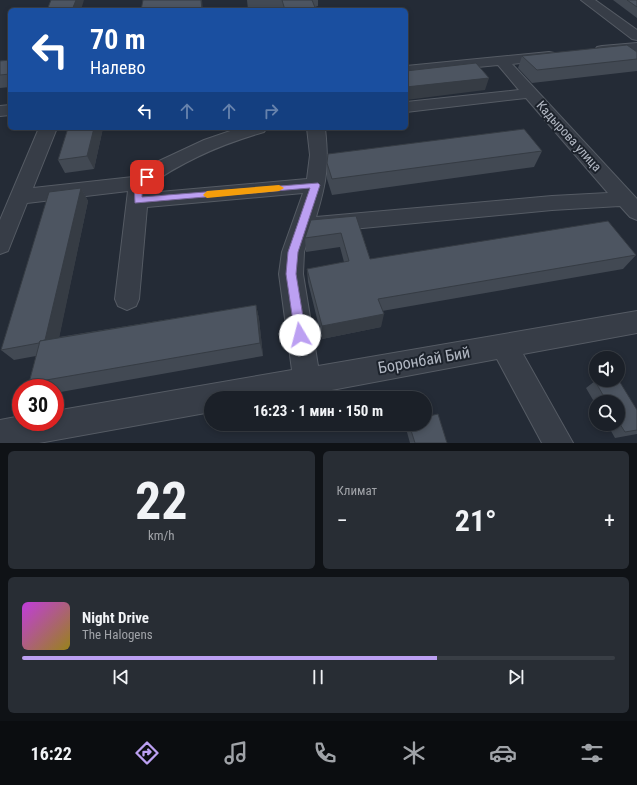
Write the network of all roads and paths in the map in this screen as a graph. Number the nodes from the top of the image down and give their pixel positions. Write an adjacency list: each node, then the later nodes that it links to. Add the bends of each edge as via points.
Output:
1 (587, 0): 2 (street)
2 (637, 36)
3 (637, 47): 4 (street)
4 (592, 51)
5 (561, 54): 6 (street)
6 (501, 60): 7 (street); 8 (street, Кадырова улица)
7 (408, 70)
8 (530, 93): 9 (street); 16 (street, Кадырова улица)
9 (408, 107)
10 (47, 130): 15 (street)
11 (252, 130): 14 (street, via 194,150 156,170)
12 (316, 130): 13 (street, via 319,155)
13 (316, 185): 14 (street); 17 (street)
14 (138, 192): 15 (street); 19 (street)
15 (20, 197): 18 (street)
16 (631, 206): 17 (street, via 552,203)
17 (302, 226): 22 (street, via 293,252 291,274)
18 (0, 245)
19 (127, 299)
20 (637, 322): 21 (street, Боронбай Бий)
21 (504, 346): 22 (street, Боронбай Бий); 26 (street)
22 (307, 381): 23 (street, Боронбай Бий)
23 (251, 391)
24 (204, 399): 25 (street, Боронбай Бий)
25 (0, 436)
26 (558, 443)

